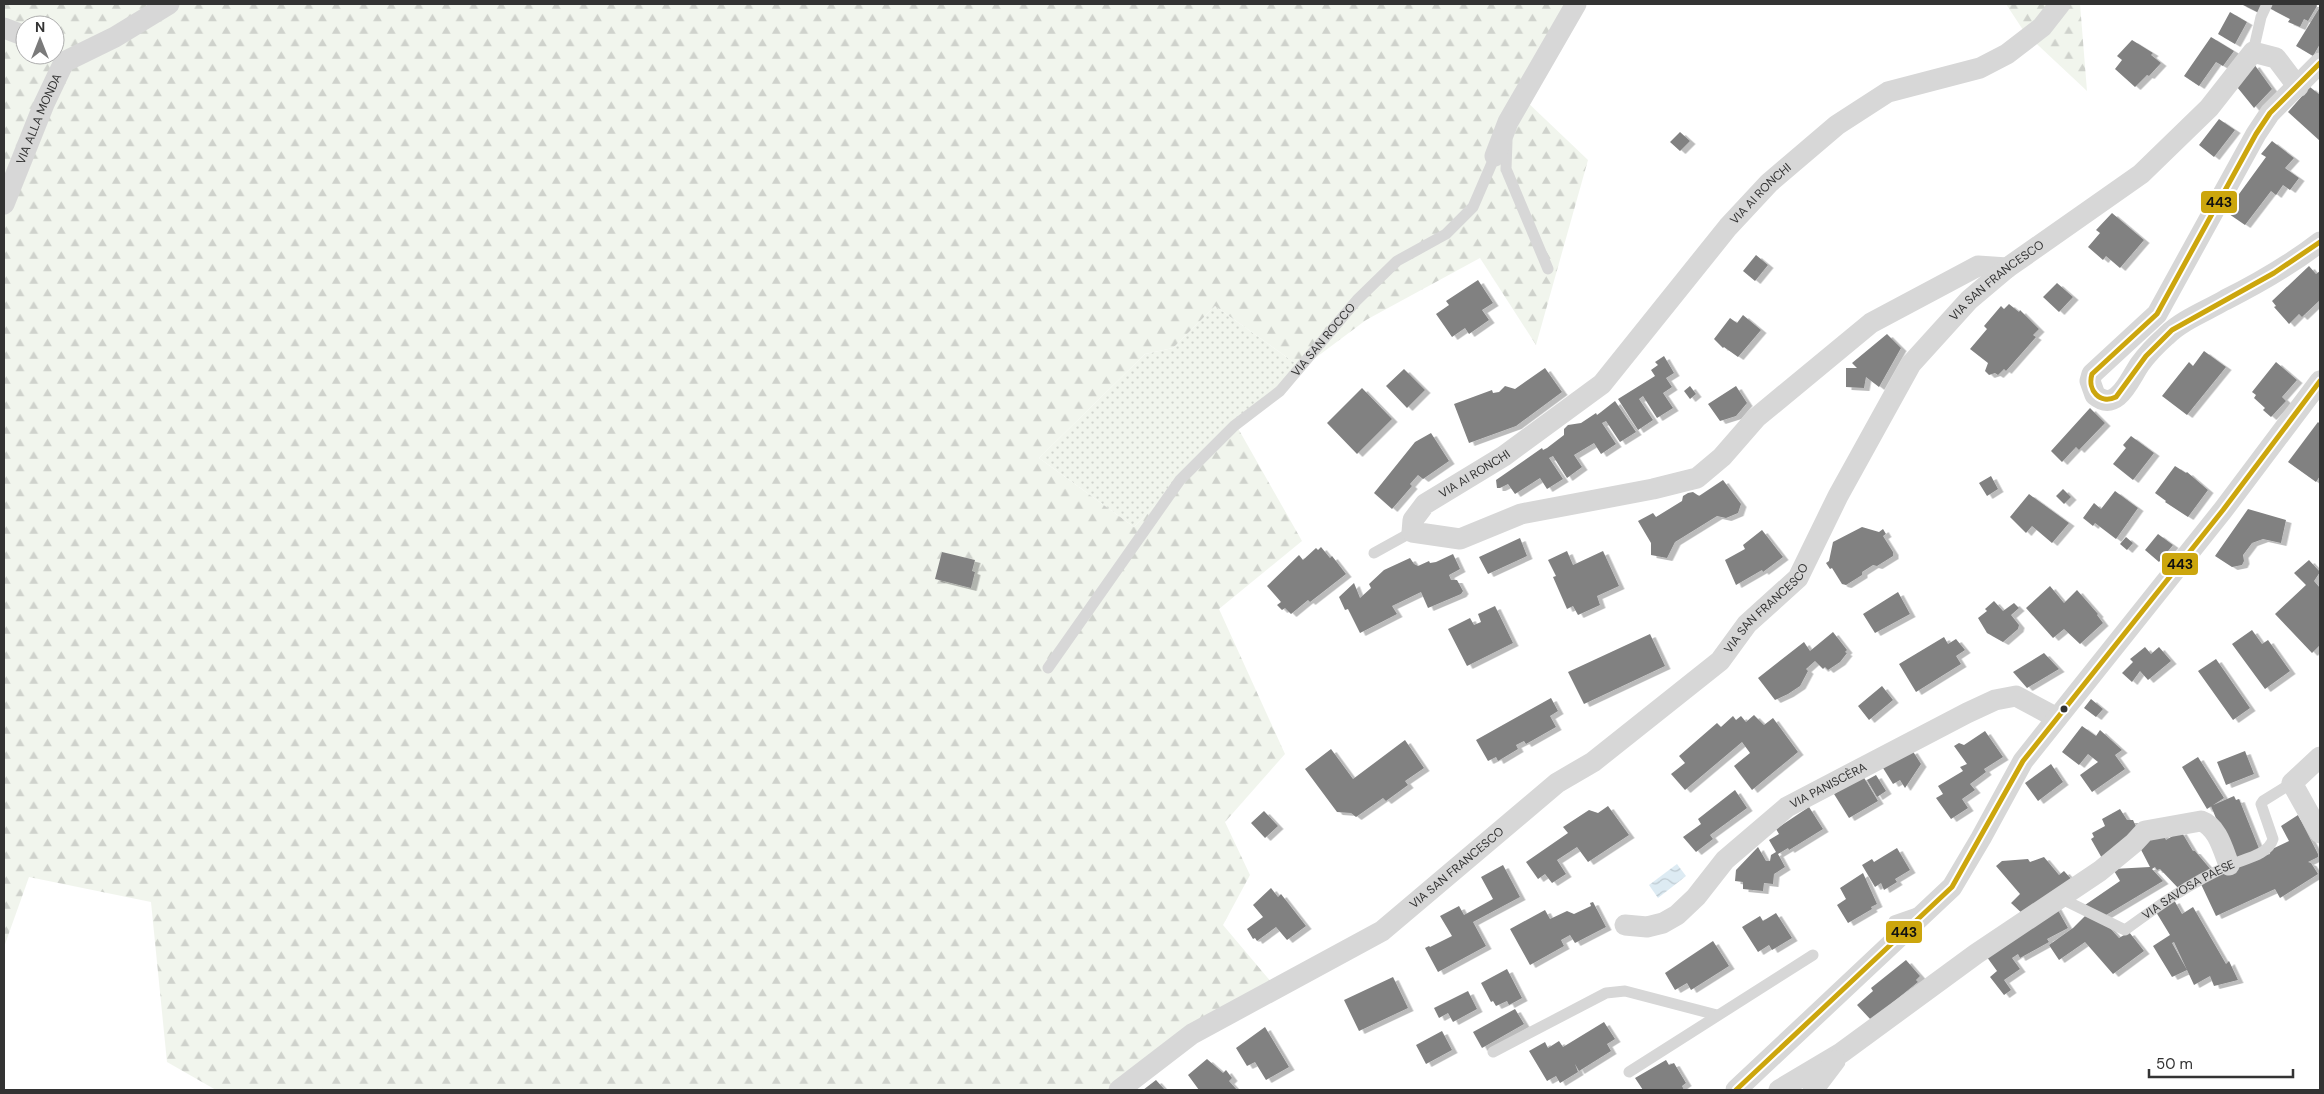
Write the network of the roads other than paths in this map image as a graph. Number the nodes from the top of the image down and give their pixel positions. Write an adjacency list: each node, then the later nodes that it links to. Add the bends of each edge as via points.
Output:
1 (169, 4): 6 (street, VIA ALLA MONDA, via 116,36)
2 (1576, 4): 10 (street, VIA SAN ROCCO)
3 (2060, 4): 17 (street, VIA AI RONCHI, via 2042,27 2007,54 1980,68 1888,92 1837,125 1769,183 1728,226 1602,384 1504,456 1425,504 1413,520)
4 (2267, 4): 5 (lane)
5 (2253, 52): 9 (street, via 2276,58); 14 (street, VIA SAN FRANCESCO, via 2209,108 2141,174)
6 (65, 56)
7 (2320, 63): 9 (street)
8 (58, 65): 12 (street, VIA ALLA MONDA)
9 (2298, 87): 13 (street, via 2270,113 2256,134 2157,314 2092,374 2090,381 2095,395 2106,400 2115,399 2123,393 2140,364 2169,333 2275,274)
10 (1508, 122): 11 (street, VIA SAN ROCCO); 15 (lane, via 1506,169)
11 (1495, 156): 19 (lane, VIA SAN ROCCO, via 1473,207 1446,234 1398,261 1357,300 1280,391 1234,426 1180,480)
12 (4, 204)
13 (2320, 242)
14 (2007, 268): 17 (street, via 1978,266 1871,323 1756,418 1722,457 1697,478 1521,514 1460,539); 34 (street, VIA SAN FRANCESCO, via 1968,300 1912,364 1838,496 1798,578 1748,624 1720,660 1593,762 1558,783 1382,931 1192,1034)
15 (1548, 269)
16 (2320, 381): 20 (street, via 2223,510)
17 (1412, 532): 18 (lane)
18 (1374, 553)
19 (1048, 668)
20 (2057, 718): 26 (street, via 2023,761 1952,887); 28 (street, VIA PANISCÈRA, via 2016,696 1995,700 1967,713 1787,807 1724,860 1696,897 1677,915 1647,927)
21 (2320, 756): 22 (street)
22 (2292, 783): 23 (street); 24 (lane, via 2267,797 2262,804 2272,834 2271,844 2266,850)
23 (2320, 833)
24 (2228, 865): 25 (lane, VIA SAVOSA PAESE, via 2171,897 2125,930); 25 (street, VIA SAVOSA PAESE, via 2220,841 2209,824 2201,821 2152,828 2100,871)
25 (2060, 898): 32 (street, VIA SAVOSA PAESE, via 1976,954)
26 (1928, 909): 27 (lane); 35 (street)
27 (1894, 920)
28 (1625, 925)
29 (1813, 955): 30 (lane)
30 (1717, 1015): 31 (lane, via 1625,991 1606,994); 33 (lane)
31 (1493, 1052)
32 (1841, 1053): 36 (street, VIA SAVOSA PAESE); 37 (street)
33 (1629, 1072)
34 (1119, 1090)
35 (1736, 1090)
36 (1778, 1090)
37 (1813, 1090)

